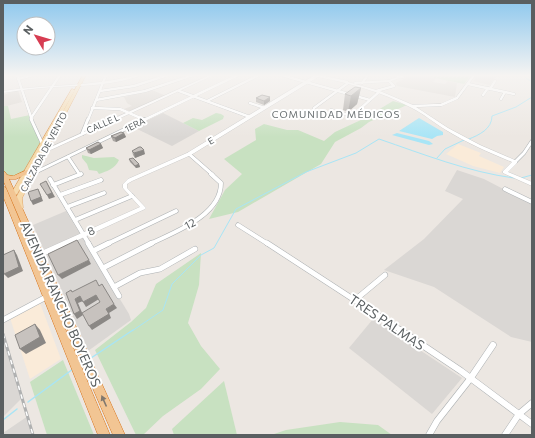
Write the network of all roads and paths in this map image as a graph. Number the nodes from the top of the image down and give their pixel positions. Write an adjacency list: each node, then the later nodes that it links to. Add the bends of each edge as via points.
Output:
1 (24, 95): 31 (street)
2 (46, 95): 31 (street)
3 (71, 95): 35 (main road, CALZADA DE VENTO)
4 (72, 95): 36 (main road, CALZADA DE VENTO)
5 (98, 95): 20 (street)
6 (125, 95): 20 (street)
7 (169, 95): 29 (street, CALLE L)
8 (189, 95): 18 (street)
9 (196, 95): 18 (street, 1ERA)
10 (218, 95): 22 (street)
11 (285, 95): 26 (street, E)
12 (331, 95): 27 (street)
13 (355, 95): 21 (street)
14 (374, 95): 21 (street)
15 (387, 95): 24 (street)
16 (459, 95): 24 (street, via 441,105)
17 (503, 95): 19 (street)
18 (193, 97): 22 (street); 32 (street, 1ERA)
19 (501, 99)
20 (96, 100): 25 (street)
21 (370, 100): 28 (street, via 352,116)
22 (207, 101): 30 (street)
23 (250, 103): 26 (street)
24 (412, 106): 39 (street, via 478,146)
25 (92, 108): 29 (street, via 113,108); 33 (street)
26 (265, 108): 30 (street, E)
27 (314, 108)
28 (331, 110)
29 (129, 113): 32 (street); 33 (street, CALLE L)
30 (250, 117): 37 (street, E)
31 (32, 118): 35 (street)
32 (145, 120): 38 (street, 1ERA)
33 (82, 134): 36 (street, CALLE L)
34 (532, 141): 39 (street)
35 (42, 142): 36 (main road, CALZADA DE VENTO)
36 (43, 149): 40 (main road, CALZADA DE VENTO)
37 (188, 154): 51 (street, E, via 130,180 125,184 125,188); 63 (street, 12, via 221,184 212,207 196,221)
38 (68, 156): 40 (street, 1ERA); 45 (street, via 80,175)
39 (515, 162): 44 (street, via 505,172)
40 (29, 173): 41 (highway, via 14,178); 49 (main road, CALZADA DE VENTO); 55 (main road, CALZADA DE VENTO, via 19,198)
41 (5, 177): 46 (highway); 49 (highway, AVENIDA RANCHO BOYEROS)
42 (50, 179): 45 (street)
43 (100, 180): 50 (street)
44 (532, 184)
45 (53, 185): 50 (street)
46 (3, 188): 53 (highway, AVENIDA RANCHO BOYEROS)
47 (505, 189): 52 (street)
48 (104, 192): 54 (street)
49 (14, 194): 53 (highway); 55 (highway, AVENIDA RANCHO BOYEROS)
50 (60, 195): 54 (street)
51 (132, 196): 57 (street); 59 (street, 8, via 143,208)
52 (532, 202)
53 (9, 203): 66 (highway, AVENIDA RANCHO BOYEROS)
54 (67, 207): 57 (street)
55 (20, 210): 62 (highway, AVENIDA RANCHO BOYEROS)
56 (176, 211): 61 (street)
57 (75, 220): 59 (street)
58 (238, 226): 68 (street, TRES PALMAS)
59 (83, 235): 61 (street); 62 (street, 8)
60 (195, 249): 65 (street, via 160,269 140,273)
61 (93, 251): 63 (street)
62 (40, 255): 76 (highway, AVENIDA RANCHO BOYEROS, one-way to 62)
63 (103, 268): 65 (street)
64 (385, 275): 68 (street)
65 (114, 287): 67 (street)
66 (48, 296): 69 (street); 75 (highway, AVENIDA RANCHO BOYEROS)
67 (119, 296)
68 (355, 300): 71 (street, TRES PALMAS)
69 (3, 320)
70 (493, 345): 71 (street)
71 (470, 378): 73 (street, TRES PALMAS); 77 (street)
72 (532, 403): 73 (street)
73 (519, 414): 74 (street, TRES PALMAS); 78 (street)
74 (532, 424)
75 (104, 435)
76 (119, 435)
77 (429, 435)
78 (505, 435)

